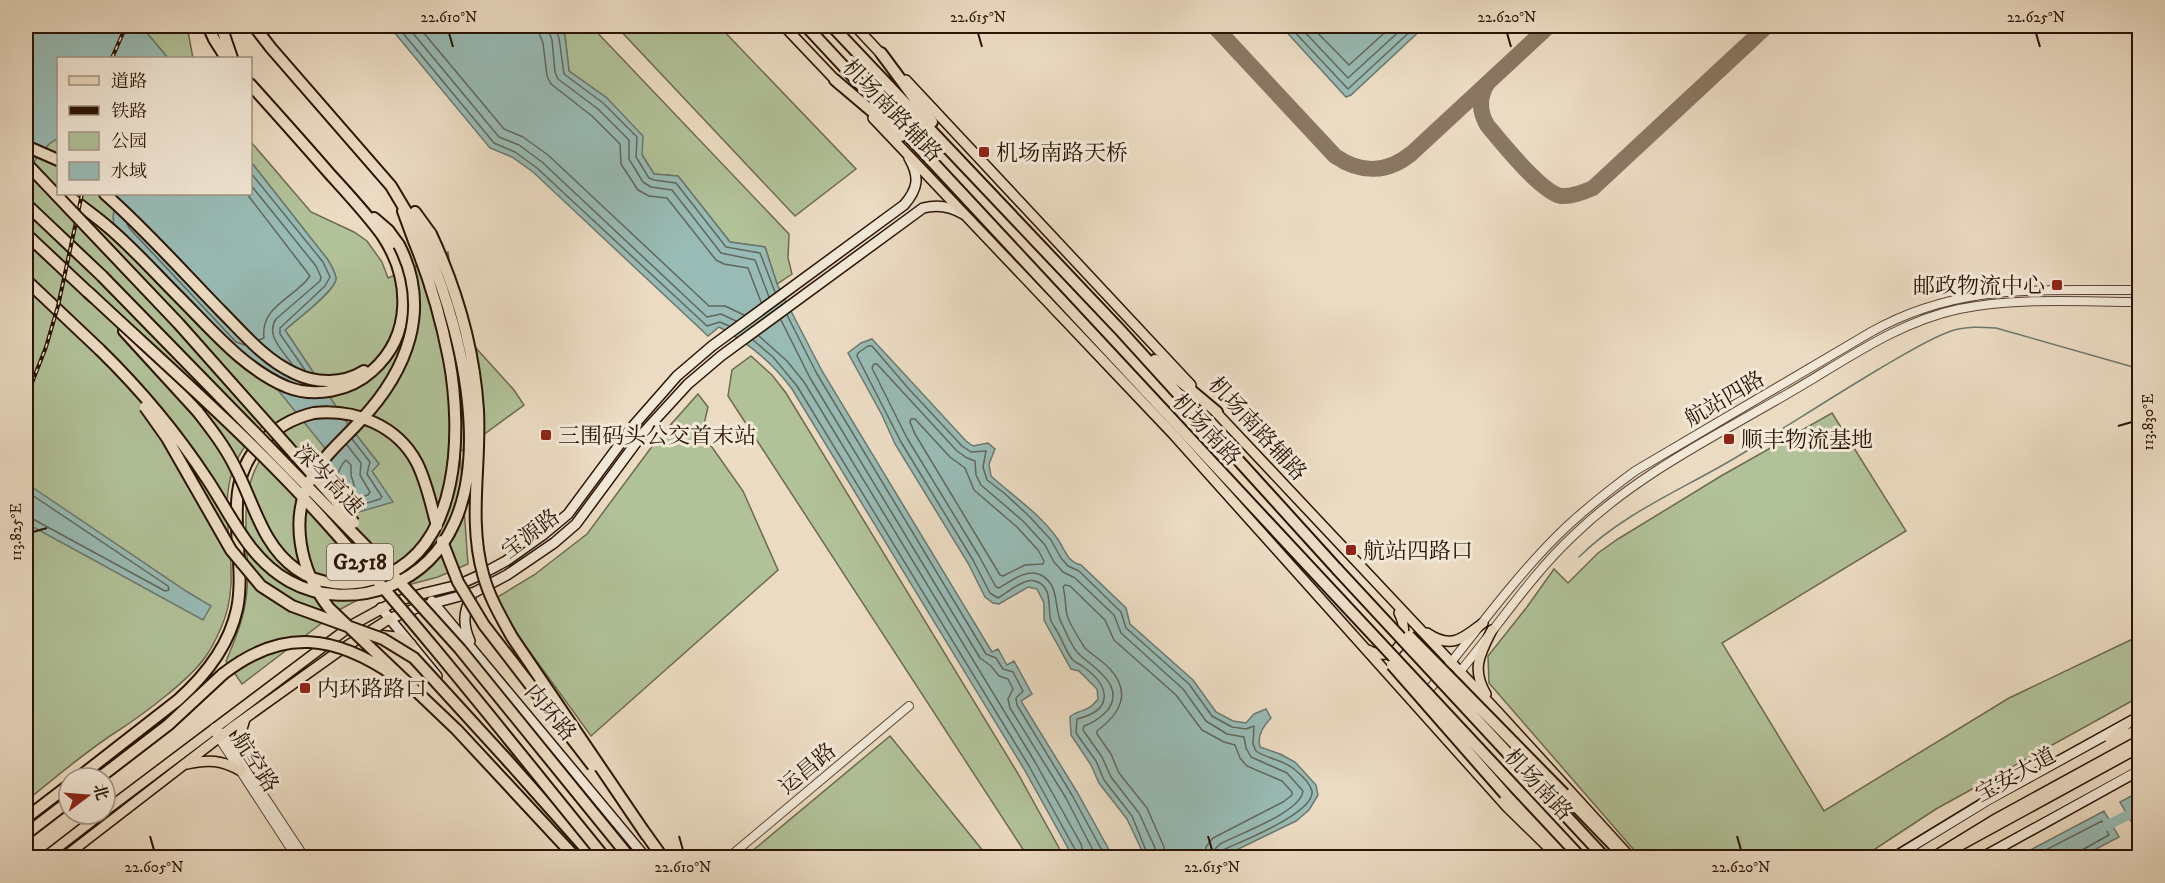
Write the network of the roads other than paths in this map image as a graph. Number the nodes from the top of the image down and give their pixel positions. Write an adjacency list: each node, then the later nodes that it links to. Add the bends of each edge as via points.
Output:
1 (208, 26): 9 (highway)
2 (221, 26): 10 (highway)
3 (784, 26): 11 (main road, 机场南路辅路)
4 (807, 26): 18 (highway, 机场南路)
5 (832, 26): 16 (highway, 机场南路)
6 (855, 26): 8 (main road, 机场南路辅路)
7 (256, 28): 19 (highway)
8 (880, 53): 16 (highway); 37 (main road, 机场南路辅路)
9 (225, 57)
10 (232, 57)
11 (835, 80): 14 (main road, 机场南路辅路); 18 (highway)
12 (252, 86): 29 (highway, via 357,205 388,230)
13 (26, 146): 15 (highway)
14 (901, 146): 24 (main road, 宝源路, via 917,179 915,190); 26 (main road, 机场南路辅路)
15 (57, 160)
16 (961, 161): 34 (highway, 机场南路)
17 (26, 163): 20 (highway, bridge); 38 (highway, bridge, via 187,332 336,501)
18 (946, 176): 40 (highway, 机场南路, bridge)
19 (391, 186): 28 (highway); 28 (highway, via 418,216)
20 (57, 187)
21 (66, 195): 36 (highway, via 110,228 232,350 277,382 298,390 335,391 366,377)
22 (106, 195): 36 (highway, via 256,346 286,369 303,377 334,381 359,374)
23 (26, 204): 38 (highway, 深岑高速 / G2518, bridge, via 102,276)
24 (904, 204): 25 (main road, via 916,202); 43 (main road, 宝源路, via 677,376 568,514 544,534 495,568 458,585)
25 (914, 214): 26 (main road, 宝源路, via 929,207 945,206); 42 (main road, 宝源路, via 688,384 658,415 576,524 526,563)
26 (977, 226): 52 (main road, 机场南路辅路, via 1173,434)
27 (26, 234): 32 (highway, 深岑高速 / G2518)
28 (422, 238): 32 (highway, bridge, via 449,360 455,431 450,483 440,519 415,555 396,570 362,582 319,580 283,558 264,532 236,468 212,430); 35 (highway, bridge, via 451,312 464,371 469,435 466,481 457,516 440,547 414,572 387,587 356,594 323,593 296,584 273,570 243,536 208,480 153,406); 80 (highway, bridge, via 457,297 473,364 478,433 475,524 484,577 512,637)
29 (395, 248): 36 (highway, via 404,311 399,333); 56 (highway, bridge, via 412,277 415,300 414,323 406,351 384,393 313,474 303,501 300,541 307,570 321,597)
30 (26, 280): 35 (highway)
31 (2137, 289): 48 (street, 航站四路, via 1986,293 1928,305 1887,322 1605,493 1538,556)
32 (88, 292): 88 (highway, 深岑高速 / G2518, bridge, via 322,518)
33 (2139, 302): 49 (street, 航站四路, via 1977,306 1942,313 1897,331 1624,493 1565,543)
34 (1121, 331): 37 (highway); 39 (highway, 机场南路)
35 (100, 350): 87 (highway, bridge, via 167,438 231,550 261,586 292,606 382,639 414,658)
36 (384, 358)
37 (1216, 412): 41 (main road, 机场南路辅路)
38 (386, 567): 89 (highway, 深岑高速 / G2518, bridge, via 460,649)
39 (1337, 569): 96 (highway, 机场南路, bridge); 97 (highway, bridge, via 1445,671)
40 (1324, 581): 94 (highway, bridge, via 1415,692); 95 (highway, 机场南路, bridge)
41 (1384, 591): 47 (main road, 机场南路辅路); 52 (main road, via 1404,624 1404,639 1396,650 1386,654)
42 (475, 592): 44 (main road, 宝源路); 53 (main road, via 467,605 464,626)
43 (425, 593): 44 (main road, 内环路); 45 (main road, 宝源路)
44 (434, 603): 46 (main road, 宝源路); 53 (main road, 内环路)
45 (381, 608): 46 (main road); 64 (main road, 宝源路)
46 (389, 619): 50 (main road, 宝源路); 51 (main road)
47 (1409, 619): 48 (main road, via 1446,642 1458,640); 54 (main road, 机场南路辅路)
48 (1483, 622): 54 (street, 航站四路)
49 (1492, 630): 55 (street, 航站四路); 59 (main road, via 1477,670 1480,683)
50 (359, 637): 51 (main road, via 389,635); 62 (main road, 宝源路)
51 (411, 644): 86 (main road)
52 (1366, 649): 57 (main road, 机场南路辅路)
53 (475, 651): 90 (main road, 内环路)
54 (1452, 663): 55 (main road, 机场南路辅路); 57 (street, 航站四路)
55 (1460, 672): 59 (main road, 机场南路辅路); 60 (street, 航站四路)
56 (426, 699): 71 (highway, bridge, via 370,660 346,649 291,642 245,658); 85 (highway, bridge)
57 (1416, 705): 60 (main road, 机场南路辅路)
58 (909, 706): 92 (street, 运昌路)
59 (1497, 711): 98 (main road, 机场南路辅路)
60 (1425, 715): 93 (main road, 机场南路辅路, via 1507,807)
61 (2139, 716): 63 (main road)
62 (245, 719): 66 (main road, 宝源路); 72 (main road, via 239,739)
63 (2128, 723): 67 (main road); 99 (main road)
64 (214, 728): 66 (street, 航空路); 75 (main road, 宝源路)
65 (2139, 728): 67 (main road, 宝安大道)
66 (221, 736): 69 (main road, 宝源路); 72 (street, 航空路)
67 (2101, 748): 100 (main road, 宝安大道)
68 (2139, 759): 101 (main road, 宝安大道)
69 (184, 764): 72 (main road, via 215,760); 82 (main road, 宝源路)
70 (94, 766): 80 (highway, bridge, via 193,686 217,657 232,626 239,596 237,498 247,461 256,448 290,421 328,411 353,414 395,435 407,448 424,479 444,549 472,608)
71 (115, 766)
72 (243, 768): 83 (street, 航空路); 84 (street, 航空路)
73 (2139, 770): 102 (main road)
74 (57, 794): 77 (highway)
75 (117, 802)
76 (57, 810): 79 (highway)
77 (26, 818)
78 (85, 826): 81 (main road)
79 (26, 834)
80 (647, 836): 91 (highway, bridge)
81 (44, 858)
82 (63, 858)
83 (297, 858)
84 (305, 858)
85 (576, 858)
86 (587, 858)
87 (594, 858)
88 (605, 858)
89 (630, 858)
90 (646, 858)
91 (663, 858)
92 (728, 858)
93 (1559, 858)
94 (1566, 858)
95 (1581, 858)
96 (1605, 858)
97 (1626, 858)
98 (1631, 858)
99 (1893, 858)
100 (1912, 858)
101 (1959, 858)
102 (1981, 858)

